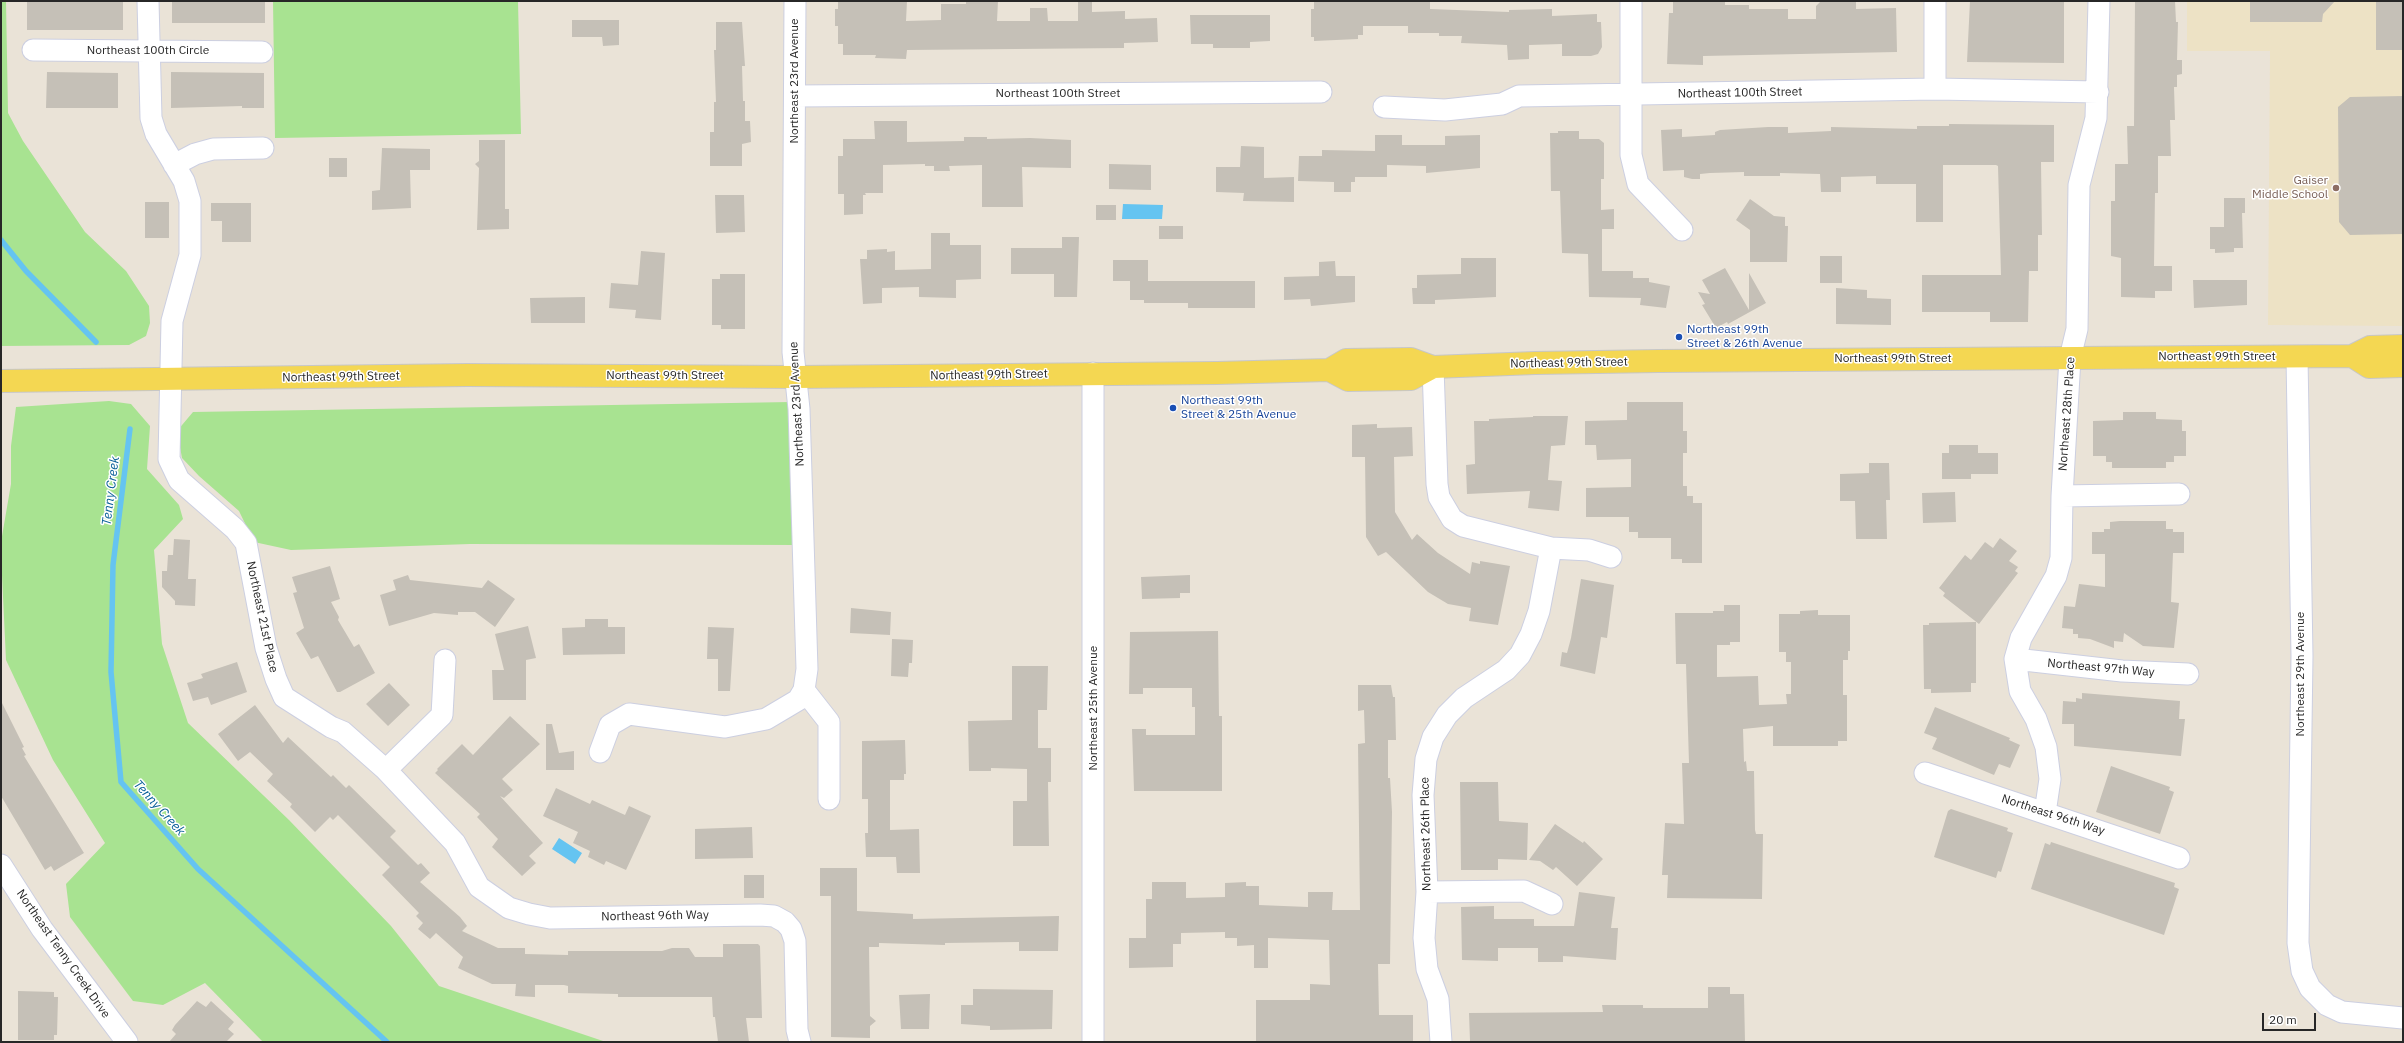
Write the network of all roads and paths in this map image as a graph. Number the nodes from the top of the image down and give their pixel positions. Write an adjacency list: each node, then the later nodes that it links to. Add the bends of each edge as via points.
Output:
1 (148, 1): 7 (street, Northeast 21st Place)
2 (795, 1): 13 (street, Northeast 23rd Avenue)
3 (1631, 1): 12 (street)
4 (1935, 1): 9 (street)
5 (2099, 1): 11 (street, Northeast 28th Place)
6 (33, 50): 7 (street, Northeast 100th Circle)
7 (148, 51): 8 (street, Northeast 100th Circle); 16 (street, Northeast 21st Place, via 151,118 156,134)
8 (262, 52)
9 (1935, 90): 11 (street, Northeast 100th Street); 12 (street, Northeast 100th Street)
10 (1321, 92): 13 (street, Northeast 100th Street)
11 (2098, 92): 21 (street, Northeast 28th Place, via 2096,118 2079,186 2077,329)
12 (1632, 95): 14 (street, Northeast 100th Street, via 1519,96 1502,104 1446,110); 17 (street, via 1631,156 1638,184)
13 (795, 96): 25 (street, Northeast 23rd Avenue, via 792,257 793,352)
14 (1384, 107)
15 (263, 148): 16 (street, via 213,149 195,154)
16 (174, 165): 26 (street, Northeast 21st Place, via 184,181 190,201 190,255 172,321)
17 (1682, 230)
18 (2403, 346): 20 (main road, Northeast 99th Street, via 2370,346)
19 (2297, 356): 20 (main road, Northeast 99th Street); 21 (main road, Northeast 99th Street); 46 (street, Northeast 29th Avenue, via 2302,656 2298,943 2302,971 2310,988 2327,1005 2342,1012)
20 (2352, 356): 22 (main road, via 2369,366)
21 (2070, 358): 23 (main road, Northeast 99th Street, via 1566,362); 29 (street, Northeast 28th Place)
22 (2403, 366)
23 (1433, 367): 24 (main road, Northeast 99th Street, via 1411,379 1348,380 1328,370); 30 (street, via 1437,484 1439,497 1448,514 1463,526)
24 (1093, 374): 25 (main road, Northeast 99th Street); 49 (street, Northeast 25th Avenue)
25 (796, 377): 26 (main road, Northeast 99th Street, via 467,375); 35 (street, Northeast 23rd Avenue, via 806,645)
26 (171, 379): 27 (main road, Northeast 99th Street); 37 (street, Northeast 21st Place, via 168,436 172,467 179,480 235,529 246,543 266,648 284,697 330,727 343,732)
27 (1, 381)
28 (2179, 494): 29 (street)
29 (2062, 496): 32 (street, Northeast 28th Place, via 2061,558 2056,576 2020,638)
30 (1550, 548): 31 (street, via 1589,550); 43 (street, Northeast 26th Place, via 1539,612 1520,655 1506,670 1464,698 1447,715 1433,737 1426,759 1423,795)
31 (1611, 557)
32 (2015, 659): 34 (street, Northeast 97th Way); 40 (street, Northeast 28th Place, via 2020,691 2042,734 2046,748 2050,779)
33 (445, 660): 37 (street, via 442,715)
34 (2188, 674)
35 (804, 690): 36 (street, via 798,700 766,719 725,727 629,714 610,725); 39 (street, via 829,722)
36 (600, 752)
37 (386, 770): 45 (street, Northeast 21st Place, via 455,842 479,887 509,908)
38 (1926, 773): 40 (street, Northeast 96th Way)
39 (829, 799)
40 (2045, 813): 41 (street, Northeast 96th Way)
41 (2180, 858)
42 (1, 865): 47 (street, Northeast Tenny Creek Drive, via 47,935)
43 (1427, 892): 44 (street, via 1524,891); 50 (street, Northeast 26th Place, via 1424,938 1427,969 1438,999)
44 (1552, 904)
45 (550, 918): 48 (street, Northeast 96th Way, via 774,916 792,928 795,941 797,1030)
46 (2403, 1018)
47 (127, 1042)
48 (800, 1042)
49 (1094, 1042)
50 (1441, 1042)

